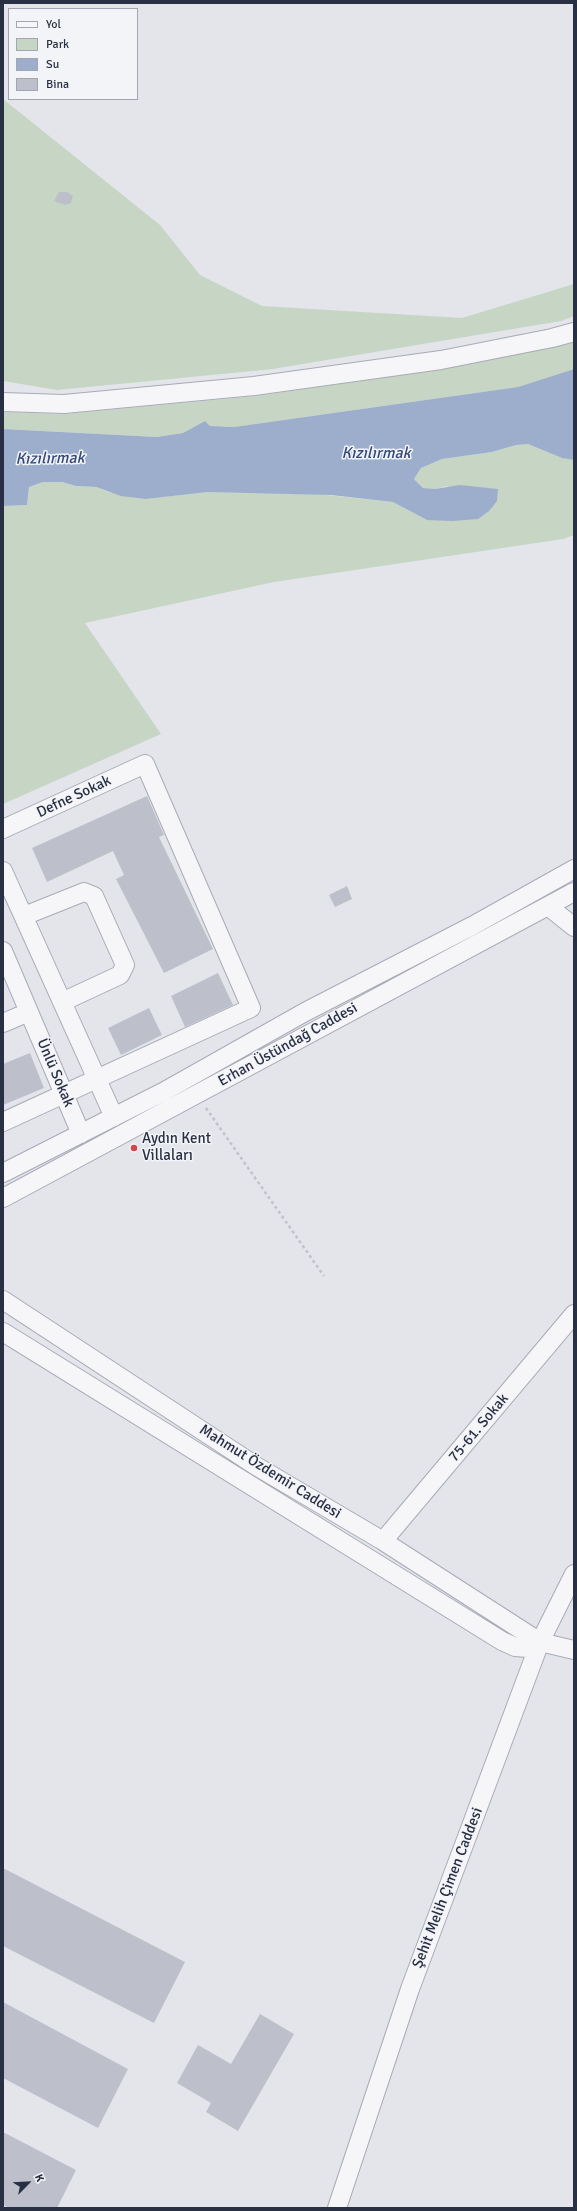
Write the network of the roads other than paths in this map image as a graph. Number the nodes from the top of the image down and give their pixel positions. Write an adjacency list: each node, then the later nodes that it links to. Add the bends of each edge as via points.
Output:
1 (574, 332): 2 (street, via 441,360 254,386 64,404)
2 (3, 402)
3 (3, 830): 14 (street, Defne Sokak, via 145,764 251,1008)
4 (574, 869): 16 (street, Erhan Üstündağ Caddesi)
5 (3, 871): 8 (street)
6 (574, 892): 7 (street, Erhan Üstündağ Caddesi)
7 (548, 907): 9 (street); 20 (street, Erhan Üstündağ Caddesi)
8 (24, 916): 11 (street); 11 (street, via 84,892 94,896 125,965 120,975)
9 (574, 927)
10 (3, 951): 12 (street, Ünlü Sokak)
11 (62, 1002): 14 (street)
12 (29, 1012): 13 (street); 15 (street, Ünlü Sokak)
13 (3, 1023)
14 (97, 1079): 15 (street); 16 (street)
15 (64, 1093): 17 (street); 18 (street, Ünlü Sokak)
16 (114, 1117): 18 (street, Erhan Üstündağ Caddesi)
17 (3, 1122)
18 (81, 1134): 19 (street, Erhan Üstündağ Caddesi)
19 (3, 1173)
20 (3, 1198)
21 (3, 1300): 24 (street, Mahmut Özdemir Caddesi, via 256,1466)
22 (574, 1314): 24 (street, 75-61. Sokak)
23 (3, 1332): 26 (street, Mahmut Özdemir Caddesi, via 502,1641 515,1647 528,1648)
24 (383, 1541): 26 (street, Mahmut Özdemir Caddesi)
25 (574, 1574): 26 (street, Şehit Melih Çimen Caddesi)
26 (540, 1642): 27 (street, Mahmut Özdemir Caddesi); 28 (street, Şehit Melih Çimen Caddesi, via 410,1989)
27 (574, 1650)
28 (337, 2208)

